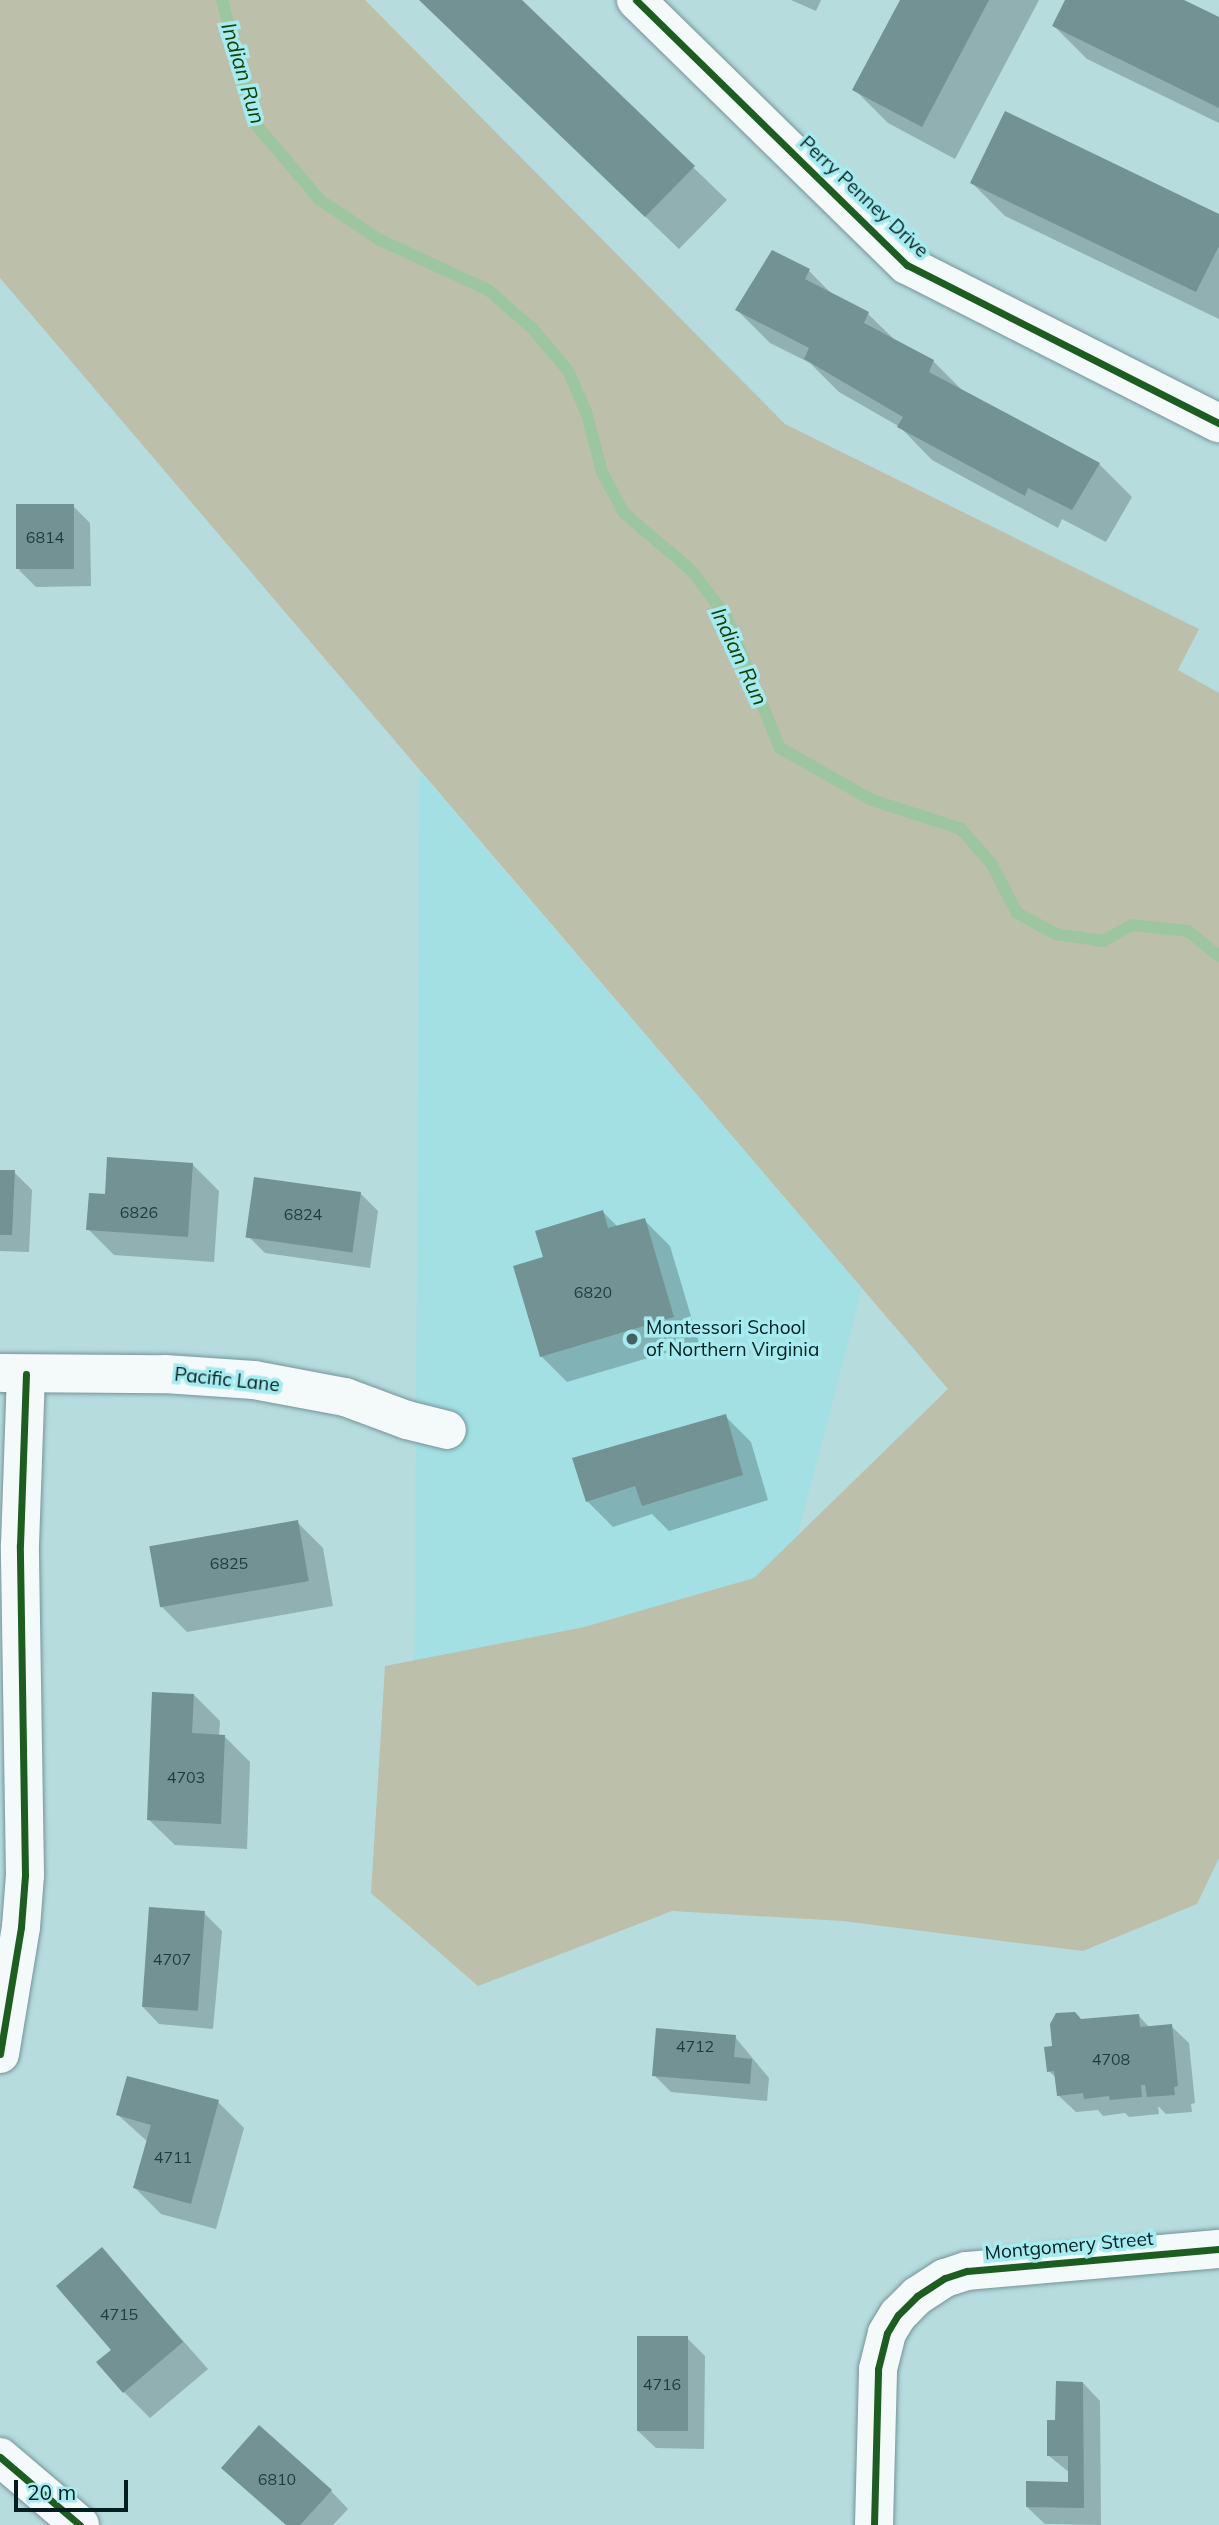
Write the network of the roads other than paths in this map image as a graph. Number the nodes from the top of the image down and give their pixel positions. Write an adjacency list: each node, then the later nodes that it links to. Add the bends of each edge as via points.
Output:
1 (636, 0): 2 (street, Perry Penney Drive, via 908,265)
2 (1219, 423)
3 (13, 1373): 4 (street, Pacific Lane, via 254,1380 345,1397); 5 (street, via 25,1875)
4 (447, 1430)
5 (0, 2054)
6 (1219, 2249): 9 (street, Montgomery Street, via 967,2271 945,2278 917,2296 887,2333 878,2369)
7 (0, 2457): 8 (street)
8 (80, 2525)
9 (874, 2525)

